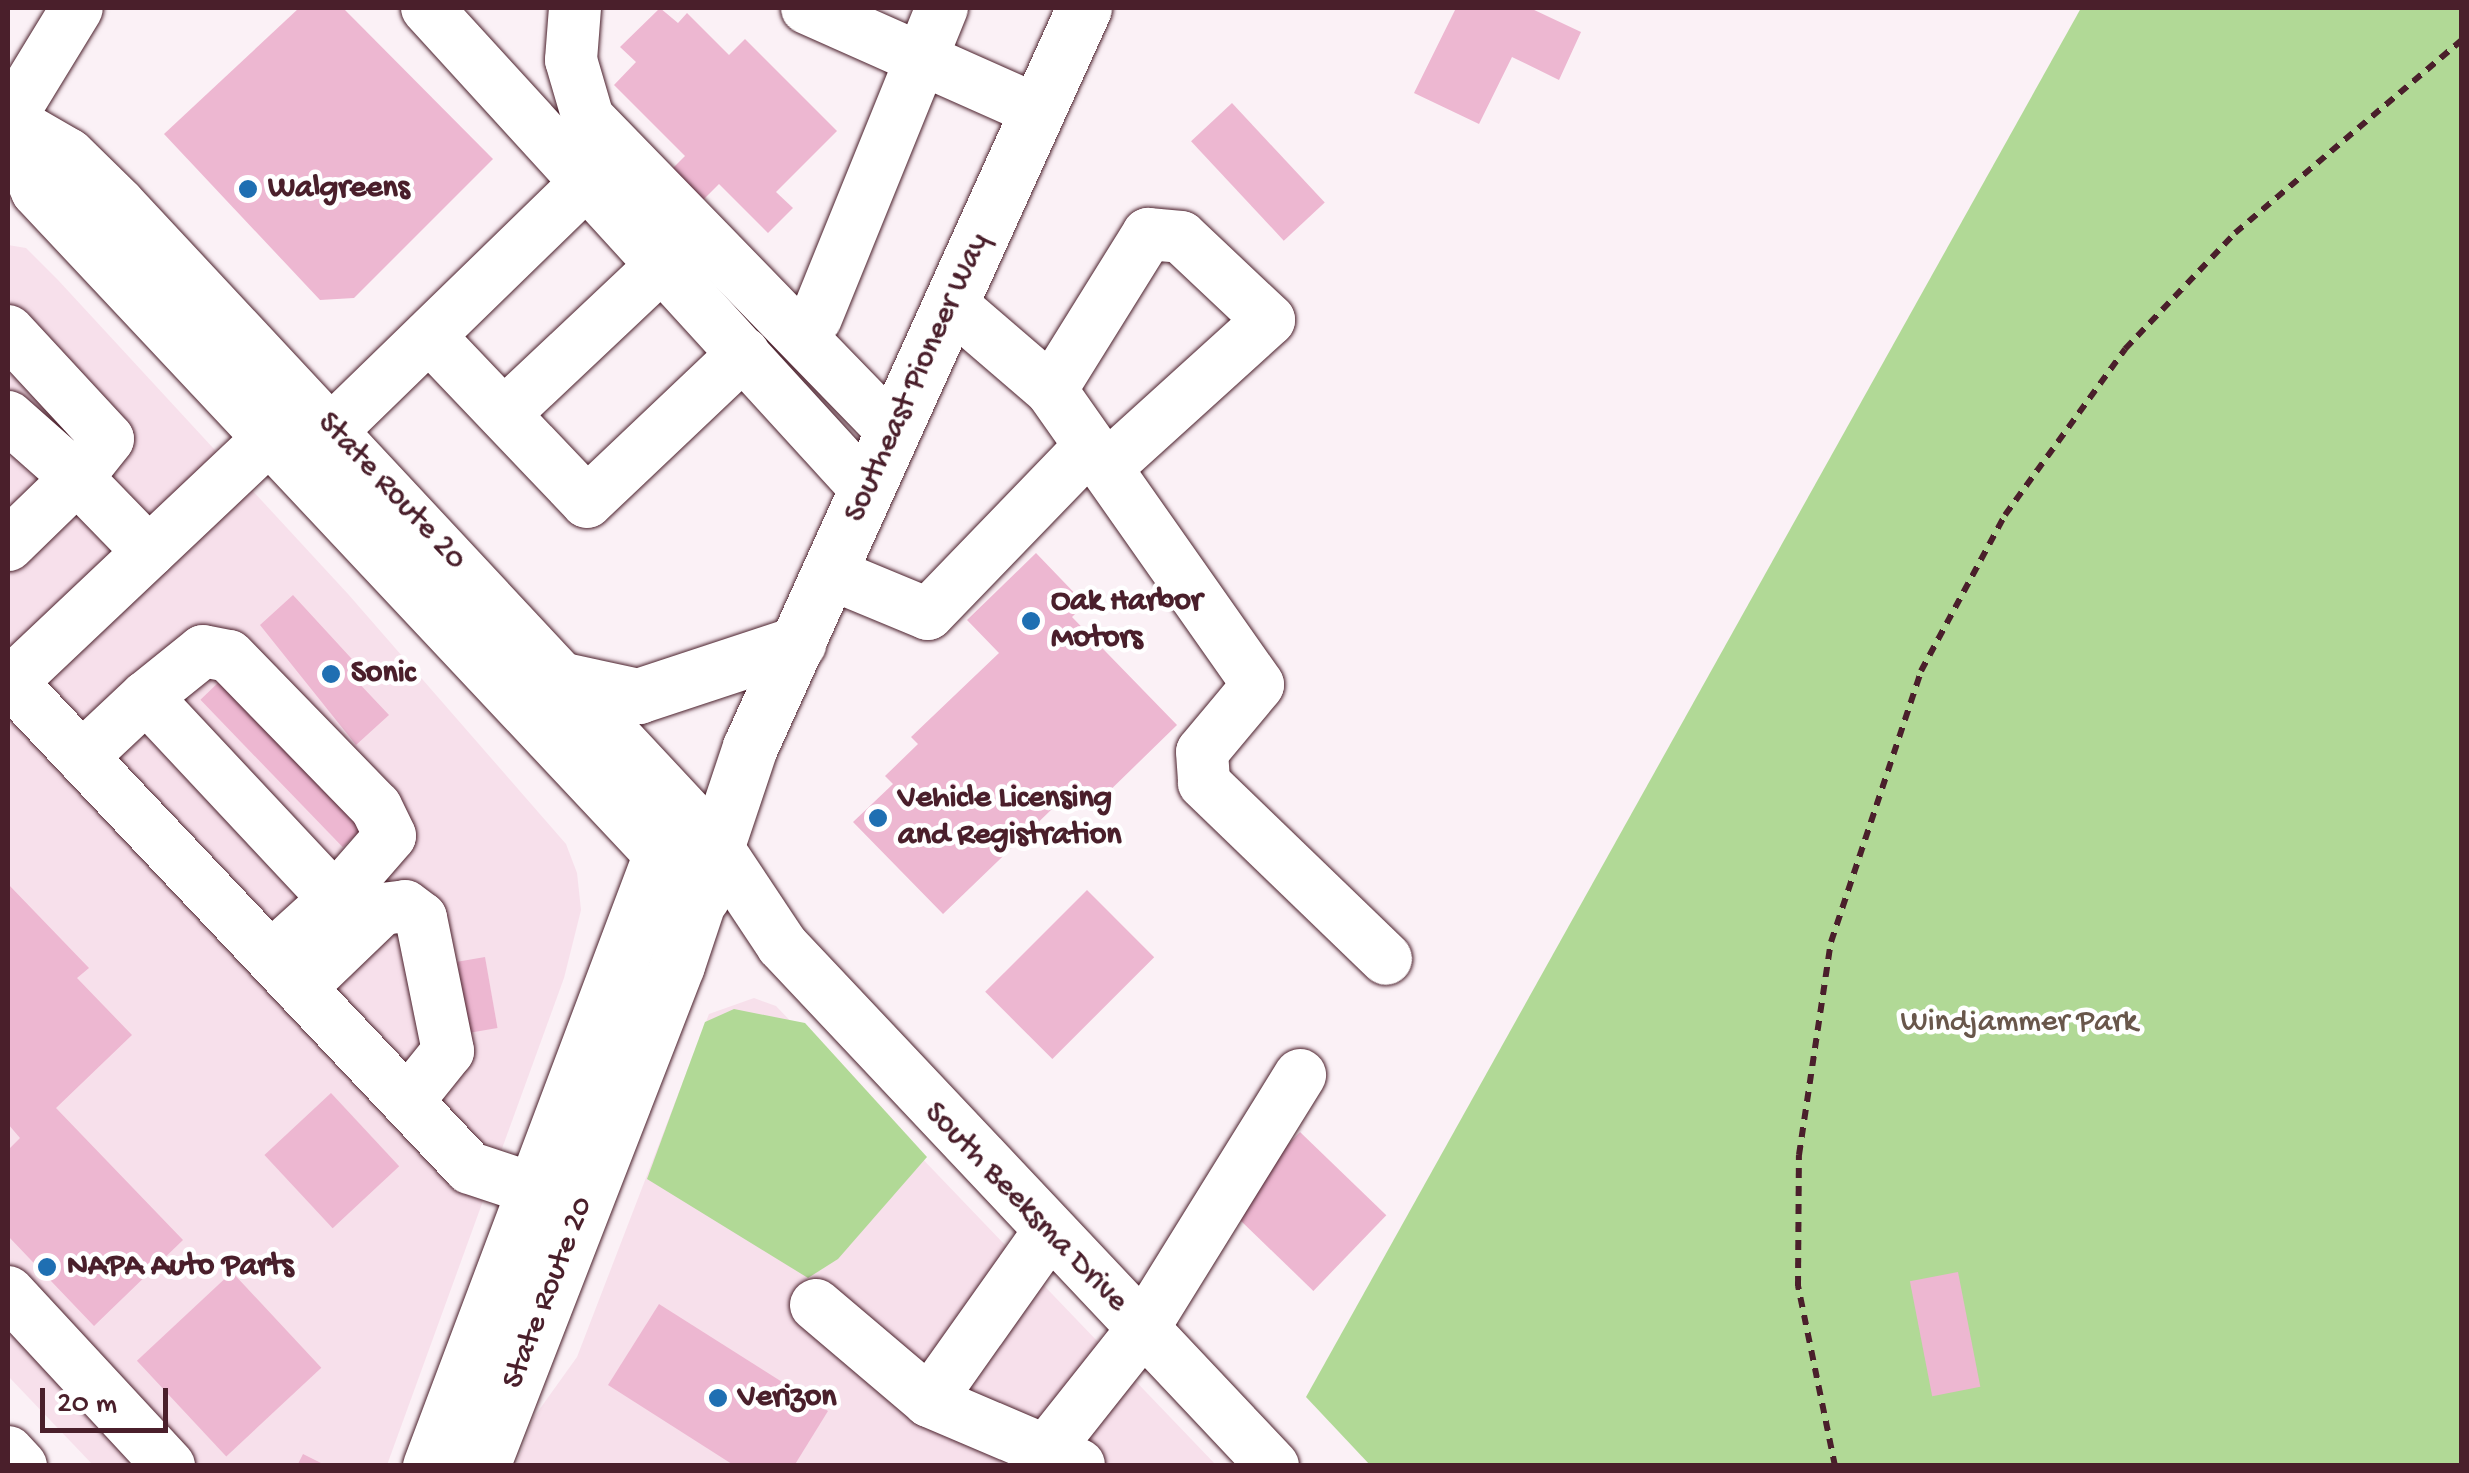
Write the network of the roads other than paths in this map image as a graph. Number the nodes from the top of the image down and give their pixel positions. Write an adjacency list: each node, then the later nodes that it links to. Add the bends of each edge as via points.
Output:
1 (77, 8): 9 (street)
2 (427, 8): 10 (street)
3 (576, 8): 21 (street, via 572,60 588,118)
4 (811, 8): 7 (street)
5 (942, 8): 7 (street)
6 (1084, 8): 8 (main road, Southeast Pioneer Way)
7 (917, 59): 8 (street); 13 (street)
8 (1038, 111): 12 (main road, Southeast Pioneer Way)
9 (8, 122): 20 (main road, State Route 20, via 67,156); 22 (main road, State Route 20, via 38,190)
10 (587, 182): 11 (street); 15 (street)
11 (662, 265): 16 (street); 18 (street)
12 (951, 304): 17 (street); 21 (main road, Southeast Pioneer Way)
13 (816, 318)
14 (8, 331): 24 (street, via 107,430 104,448)
15 (429, 336): 18 (street); 20 (street)
16 (744, 353): 18 (street, via 588,502); 25 (street)
17 (1051, 390): 23 (street); 23 (street, via 1148,234 1181,237 1268,320)
18 (504, 414)
19 (8, 417): 24 (street)
20 (332, 429): 30 (main road, State Route 20)
21 (893, 432): 25 (main road, Southeast Pioneer Way)
22 (268, 438): 27 (street); 36 (main road, State Route 20)
23 (1098, 457): 28 (street, via 928,614); 39 (street, via 1258,685 1202,752 1204,783)
24 (77, 478): 26 (street); 27 (street)
25 (868, 490): 28 (main road, Southeast Pioneer Way)
26 (8, 545)
27 (149, 552): 31 (street)
28 (829, 573): 29 (main road, Southeast Pioneer Way)
29 (798, 643): 30 (main road, via 638,696); 33 (main road, Southeast Pioneer Way)
30 (568, 681): 35 (main road, State Route 20)
31 (9, 684): 34 (street)
32 (146, 697): 34 (street); 38 (street); 38 (street, via 203,651 229,656 376,807 390,836)
33 (750, 747): 35 (main road, Southeast Pioneer Way); 37 (main road, Southeast Pioneer Way)
34 (82, 757): 40 (street)
35 (680, 806): 36 (main road); 37 (main road, State Route 20)
36 (658, 856): 37 (main road, State Route 20); 43 (main road)
37 (710, 874): 44 (street, South Beeksma Drive); 54 (main road, State Route 20)
38 (334, 899): 40 (street)
39 (1386, 959)
40 (286, 973): 42 (street); 42 (street, via 382,908 405,906 421,918 448,1052)
41 (1300, 1075): 47 (street)
42 (407, 1102): 43 (street, via 470,1168)
43 (533, 1189): 53 (main road)
44 (1048, 1233): 47 (street, South Beeksma Drive); 48 (street)
45 (8, 1292): 52 (street)
46 (816, 1305): 48 (street)
47 (1142, 1330): 50 (street); 55 (street, South Beeksma Drive)
48 (929, 1401): 50 (street)
49 (8, 1452): 51 (street)
50 (1063, 1458)
51 (20, 1466)
52 (169, 1466)
53 (430, 1466)
54 (482, 1466)
55 (1274, 1466)

